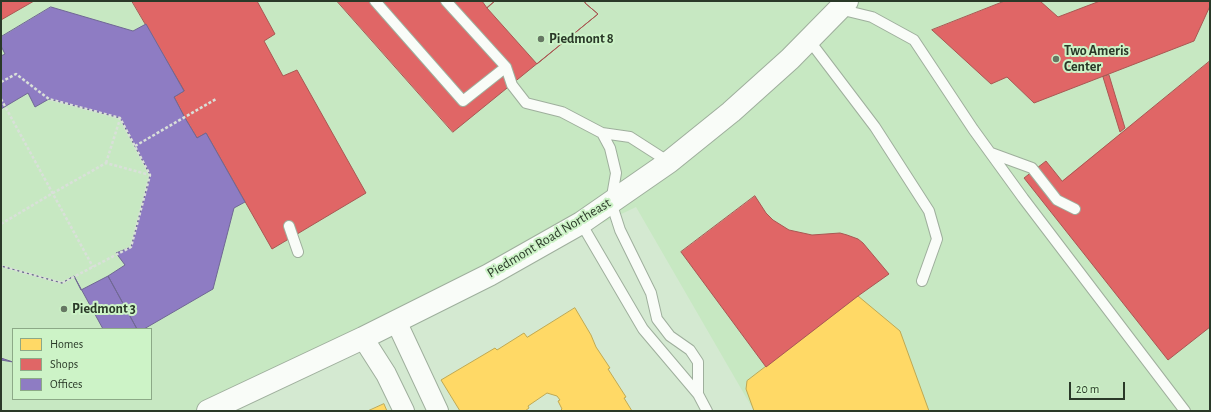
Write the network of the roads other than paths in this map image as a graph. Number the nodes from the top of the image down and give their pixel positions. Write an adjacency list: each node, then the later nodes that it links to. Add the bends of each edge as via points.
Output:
1 (375, 1): 5 (lane, via 463,101)
2 (446, 1): 5 (lane)
3 (843, 5): 4 (main road, Piedmont Road Northeast); 7 (lane, via 872,17 914,40)
4 (809, 40): 8 (main road, Piedmont Road Northeast, via 731,112); 14 (lane, via 875,127 930,211 937,239)
5 (506, 67): 6 (lane, via 512,85 526,103 562,112)
6 (602, 133): 8 (lane, via 630,138); 9 (lane, via 610,148 616,173)
7 (991, 152): 10 (lane, via 1032,168 1057,200); 22 (lane)
8 (669, 162): 9 (main road, Piedmont Road Northeast)
9 (611, 202): 11 (main road, Piedmont Road Northeast); 17 (lane, via 620,230 650,293 657,319 670,336 690,350 698,362)
10 (1076, 209)
11 (581, 223): 15 (main road, Piedmont Road Northeast, via 489,275); 17 (lane, via 643,329)
12 (289, 226): 13 (lane)
13 (298, 252)
14 (922, 281)
15 (396, 321): 16 (main road, Piedmont Road Northeast); 20 (street)
16 (363, 338): 18 (main road, Piedmont Road Northeast); 19 (street, via 386,374)
17 (698, 394): 21 (lane)
18 (208, 411)
19 (404, 411)
20 (438, 411)
21 (707, 411)
22 (1185, 411)

